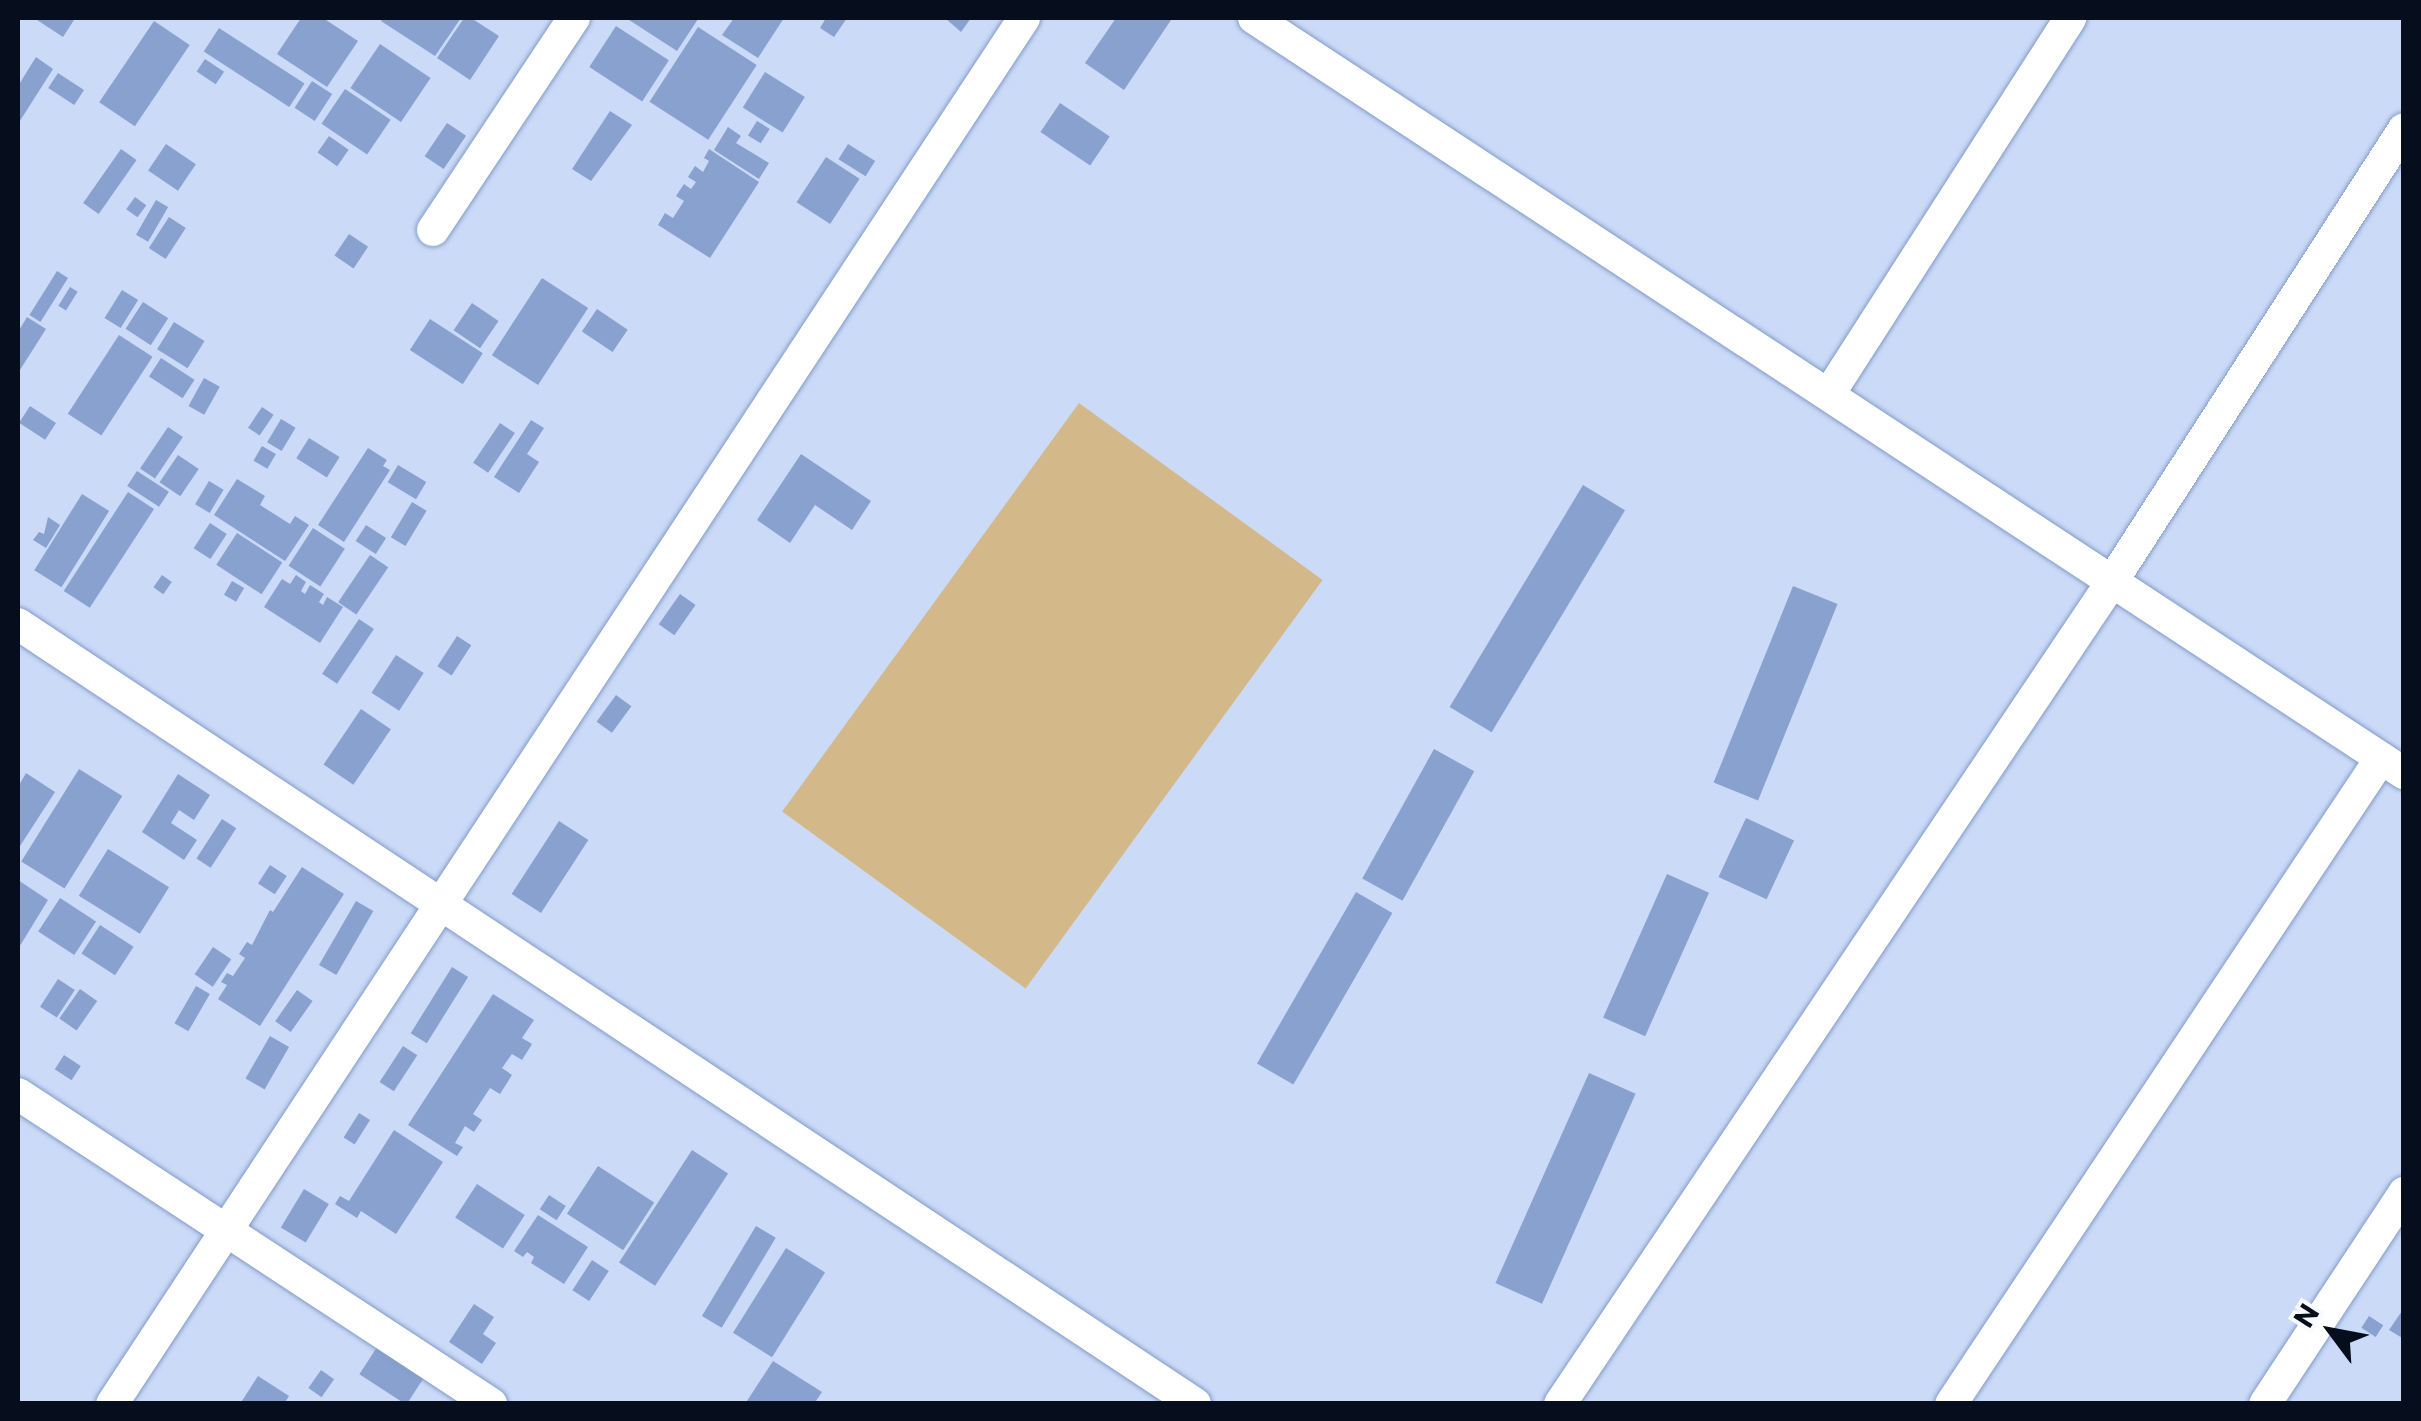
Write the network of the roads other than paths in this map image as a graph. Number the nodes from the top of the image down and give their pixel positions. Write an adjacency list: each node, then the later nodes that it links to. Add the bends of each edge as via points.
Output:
1 (574, 18): 6 (street)
2 (1254, 18): 7 (street)
3 (2070, 18): 7 (street)
4 (1019, 21): 11 (street)
5 (2404, 129): 8 (street)
6 (433, 230)
7 (1828, 394): 8 (street)
8 (2111, 583): 10 (street); 18 (street)
9 (18, 624): 11 (street)
10 (2392, 766): 19 (street)
11 (439, 906): 14 (street); 17 (street)
12 (18, 1094): 14 (street)
13 (2404, 1193): 20 (street)
14 (224, 1232): 15 (street); 16 (street)
15 (112, 1404)
16 (492, 1404)
17 (1195, 1404)
18 (1560, 1404)
19 (1951, 1404)
20 (2265, 1404)

